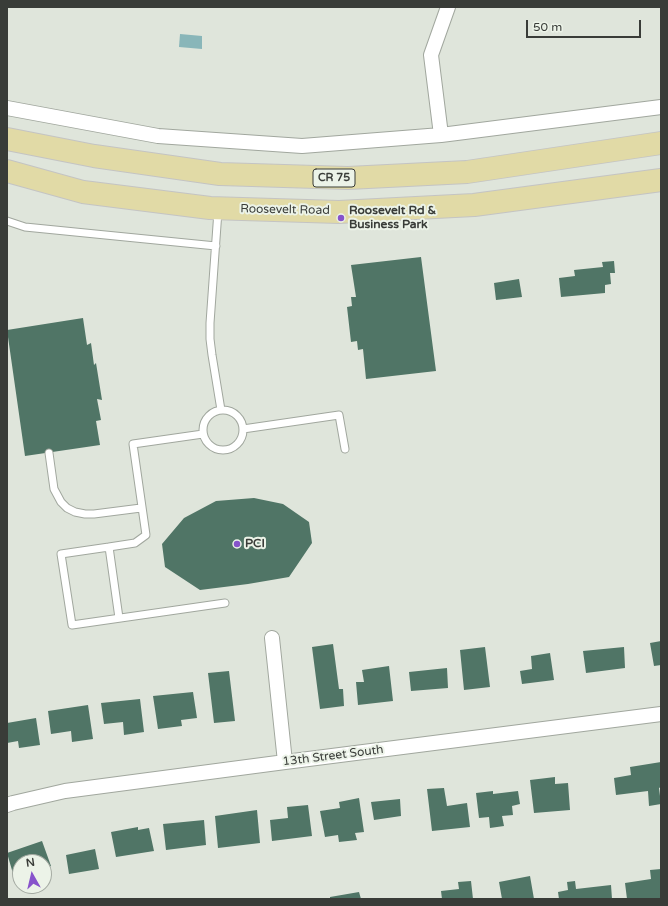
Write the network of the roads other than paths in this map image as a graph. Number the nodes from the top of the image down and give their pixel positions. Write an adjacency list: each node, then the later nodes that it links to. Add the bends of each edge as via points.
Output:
1 (448, 7): 4 (street, via 431,55)
2 (661, 107): 4 (street)
3 (7, 108): 4 (street, via 158,136 302,146)
4 (441, 135)
5 (7, 139): 6 (main road, CR 75, via 94,156 220,174 348,178 466,172)
6 (661, 143)
7 (7, 171): 9 (main road, Roosevelt Road, via 83,192)
8 (661, 180): 9 (main road, Roosevelt Road, via 474,205 339,212)
9 (218, 208): 11 (lane)
10 (7, 221): 11 (lane, via 25,227)
11 (216, 246): 12 (lane, via 210,339)
12 (221, 410): 13 (lane, via 236,415); 14 (lane, via 207,418 203,428)
13 (243, 429): 14 (lane, via 236,445 225,450 214,448); 15 (lane, via 339,415)
14 (204, 434): 17 (lane, via 133,444)
15 (345, 450)
16 (49, 453): 17 (lane, via 54,488 67,508 75,512 94,514)
17 (141, 508): 18 (lane, via 146,535 135,543)
18 (109, 547): 20 (lane); 20 (lane, via 61,554 72,625)
19 (226, 603): 20 (lane)
20 (119, 618)
21 (272, 638): 23 (street)
22 (661, 714): 23 (street, 13th Street South)
23 (285, 762): 24 (street, 13th Street South, via 66,791)
24 (7, 806)

